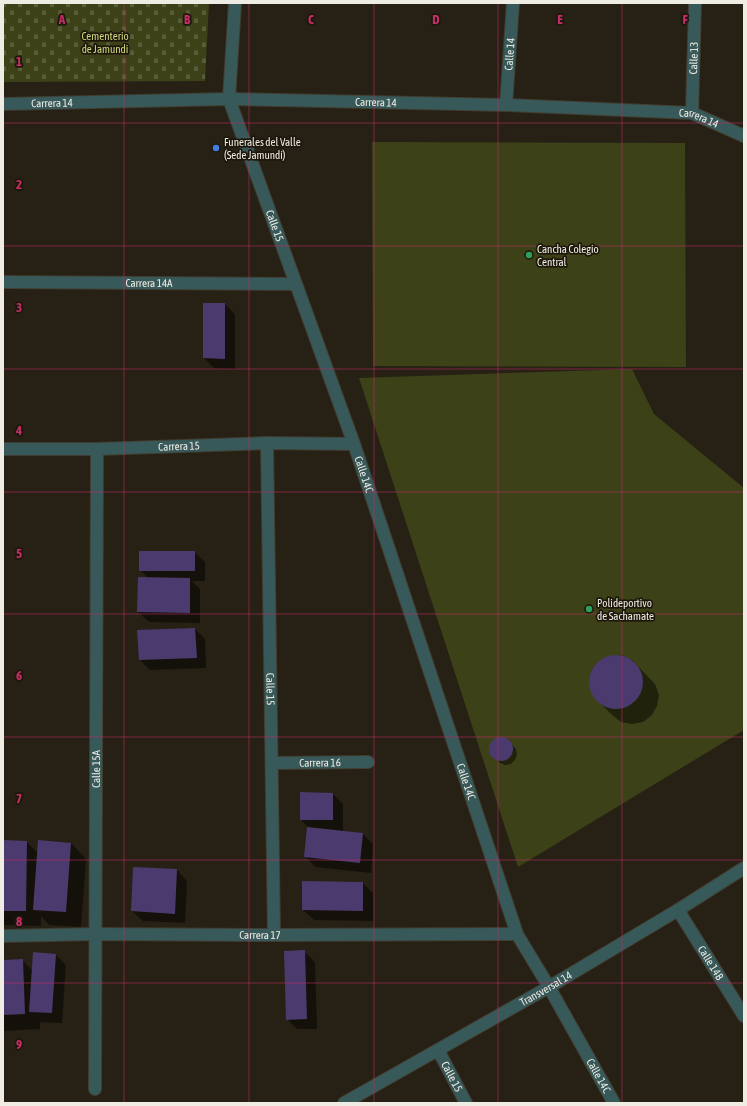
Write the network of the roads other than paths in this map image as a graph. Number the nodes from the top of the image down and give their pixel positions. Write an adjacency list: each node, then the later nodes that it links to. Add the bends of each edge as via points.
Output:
1 (235, 3): 4 (street, Calle 15)
2 (514, 3): 6 (street, Calle 14)
3 (695, 3): 7 (street, Calle 13)
4 (229, 99): 5 (street, Carrera 14); 6 (street, Carrera 14); 10 (street, Calle 15)
5 (3, 104)
6 (506, 105): 7 (street, Carrera 14)
7 (692, 113): 8 (street, Carrera 14)
8 (744, 136)
9 (3, 282): 10 (street, Carrera 14A)
10 (295, 284): 12 (street, Calle 15)
11 (267, 443): 12 (street, Carrera 15); 14 (street, Carrera 15); 16 (street, Calle 15)
12 (354, 444): 20 (street, Calle 14C)
13 (3, 448): 14 (street, Carrera 15)
14 (97, 449): 19 (street, Calle 15A)
15 (368, 762): 16 (street, Carrera 16)
16 (272, 763): 21 (street, Calle 15)
17 (744, 868): 18 (street, Transversal 14)
18 (678, 910): 23 (street, Transversal 14); 24 (street, Calle 14B)
19 (96, 934): 21 (street, Carrera 17); 22 (street, Carrera 17); 26 (street, Calle 15A)
20 (516, 934): 21 (street, Carrera 17); 23 (street, Calle 14C)
21 (274, 935)
22 (3, 936)
23 (549, 987): 25 (street, Transversal 14); 29 (street, Calle 14C)
24 (744, 1016)
25 (438, 1050): 27 (street, Transversal 14); 28 (street, Calle 15)
26 (95, 1089)
27 (344, 1103)
28 (466, 1103)
29 (614, 1103)

